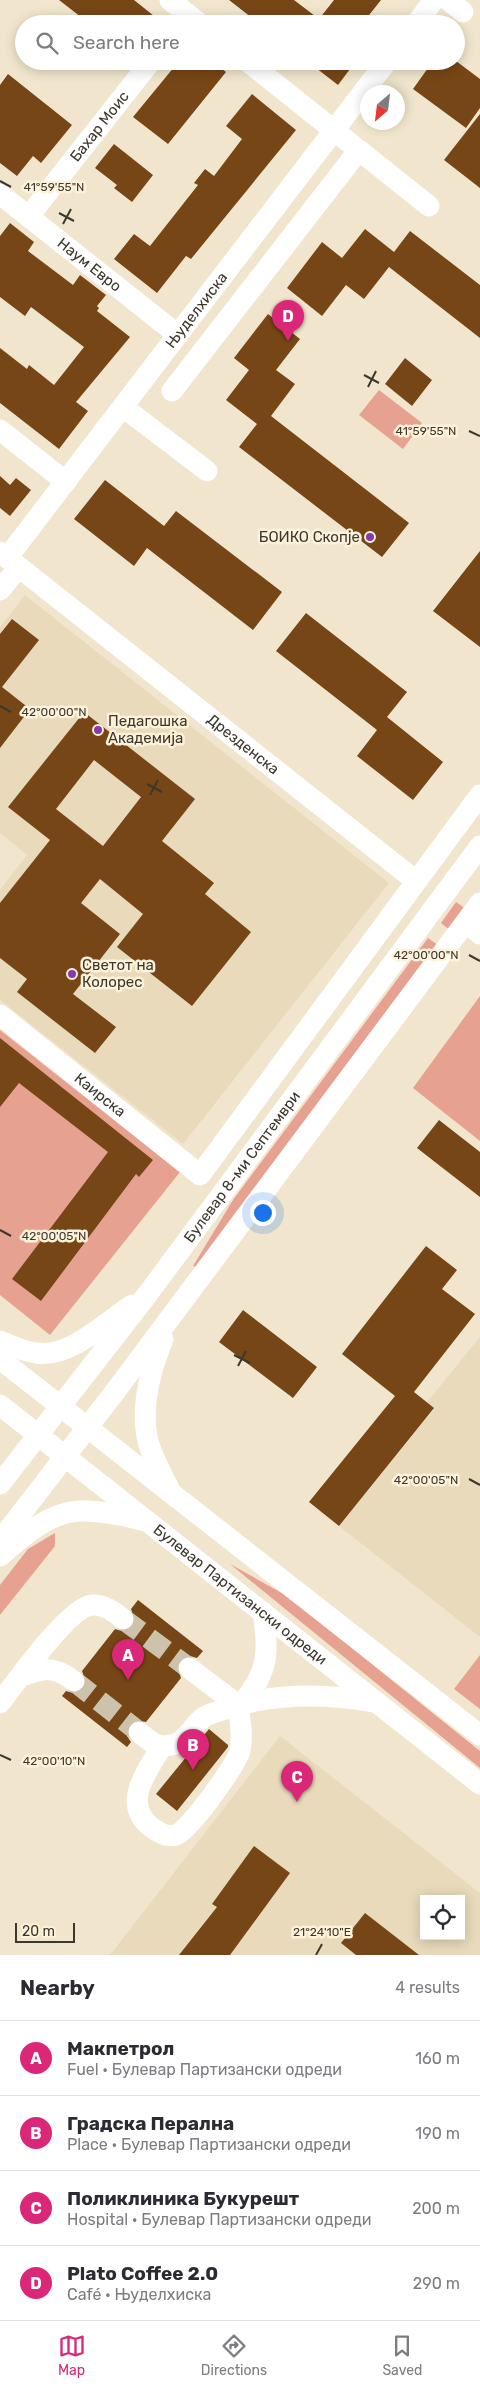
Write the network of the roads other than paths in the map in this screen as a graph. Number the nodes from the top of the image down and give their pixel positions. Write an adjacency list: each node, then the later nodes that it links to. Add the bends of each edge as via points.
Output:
1 (170, 0): 3 (street)
2 (434, 0): 4 (street)
3 (184, 15)
4 (423, 15)
5 (144, 70): 12 (street, Бахар Моис)
6 (258, 70): 8 (street)
7 (380, 70): 8 (street, Њуделхиска)
8 (334, 130): 9 (street); 13 (street, Њуделхиска)
9 (359, 150): 11 (street); 14 (street)
10 (0, 194): 12 (street, Наум Евро)
11 (429, 206)
12 (29, 216): 13 (street, Наум Евро)
13 (178, 335): 15 (street, Њуделхиска)
14 (172, 391)
15 (123, 407): 17 (street); 18 (street, Њуделхиска)
16 (0, 430): 18 (street)
17 (207, 471)
18 (66, 482): 19 (street, Њуделхиска)
19 (9, 559): 20 (street, Њуделхиска); 24 (street, Дрезденска)
20 (0, 590)
21 (480, 795): 23 (street)
22 (476, 852): 23 (street); 29 (street, Булевар 8-ми Септември)
23 (435, 856): 24 (street)
24 (416, 881): 28 (street)
25 (480, 903): 26 (street)
26 (473, 928): 31 (street)
27 (0, 1015): 28 (street, Каирска, via 200,1175)
28 (312, 1024): 29 (street)
29 (336, 1041): 30 (street, Булевар 8-ми Септември)
30 (147, 1295): 32 (street, via 78,1344 57,1352 38,1354); 35 (street, Булевар 8-ми Септември)
31 (172, 1317): 36 (street); 40 (street, via 156,1356 144,1414 149,1445)
32 (0, 1341)
33 (0, 1359): 35 (street)
34 (0, 1405): 37 (street, Булевар Партизански одреди)
35 (61, 1407): 36 (street); 37 (street, Булевар 8-ми Септември)
36 (87, 1427): 38 (street); 40 (street)
37 (39, 1435): 38 (street, Булевар Партизански одреди); 39 (street, Булевар 8-ми Септември)
38 (65, 1456): 41 (street, Булевар Партизански одреди); 42 (street)
39 (0, 1484)
40 (171, 1493): 53 (street)
41 (150, 1522): 43 (street, via 80,1511 56,1517 36,1527); 44 (street, Булевар Партизански одреди)
42 (0, 1541)
43 (0, 1556)
44 (263, 1612): 49 (street, Булевар Партизански одреди); 51 (street, via 266,1661 257,1684)
45 (123, 1619): 47 (street, via 99,1606 81,1608)
46 (189, 1668): 51 (street)
47 (20, 1677): 48 (street, via 50,1669); 50 (street)
48 (74, 1681)
49 (377, 1702): 51 (street, via 303,1695); 55 (street, Булевар Партизански одреди)
50 (0, 1703)
51 (240, 1704): 54 (street, via 204,1717 187,1738); 54 (street, via 240,1749 236,1759 195,1818 176,1835 167,1836 145,1822 137,1809 137,1795 143,1779)
52 (139, 1732): 54 (street)
53 (480, 1735)
54 (162, 1746)
55 (480, 1784)

